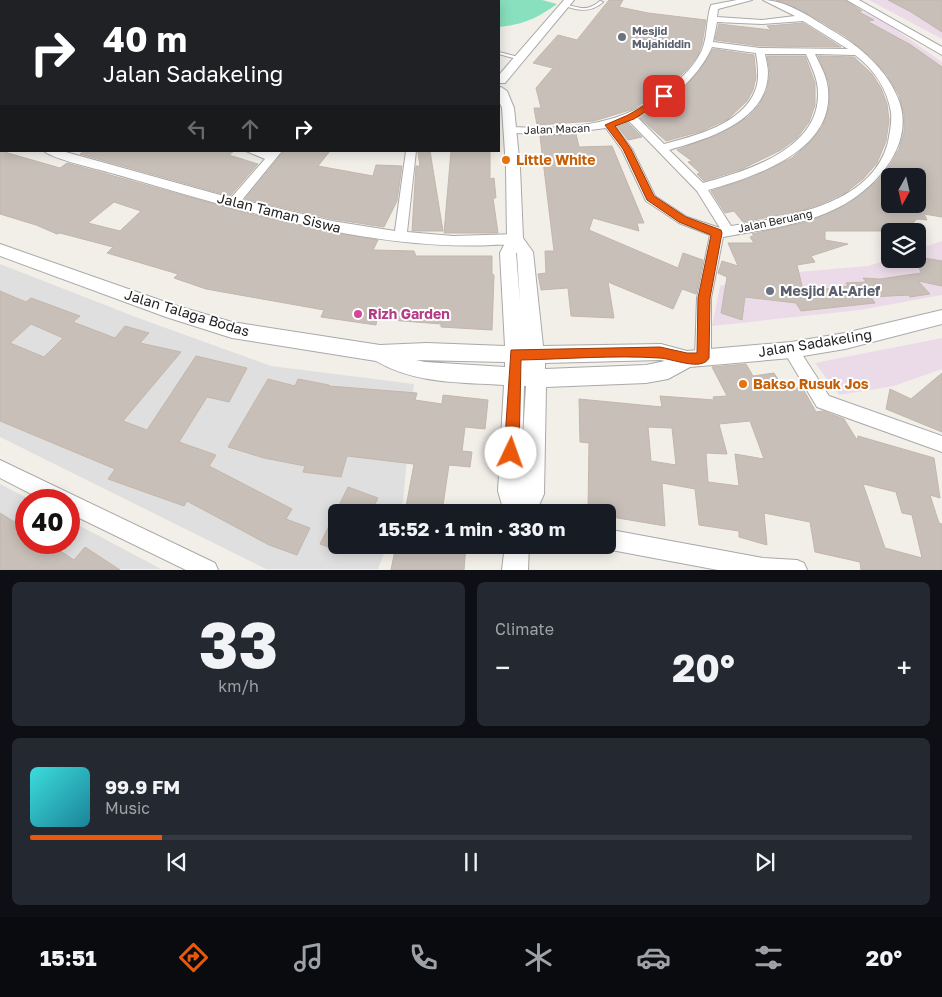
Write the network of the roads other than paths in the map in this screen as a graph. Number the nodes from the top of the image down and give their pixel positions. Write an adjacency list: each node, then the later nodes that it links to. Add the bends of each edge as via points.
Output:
1 (748, 0): 7 (street, via 716,6)
2 (767, 0): 6 (street, Jalan Beruang)
3 (852, 0): 11 (street)
4 (601, 2): 5 (lane, via 588,10)
5 (567, 3): 14 (street)
6 (806, 18): 7 (street, via 762,22); 10 (street, Jalan Beruang)
7 (713, 19): 8 (street, Jalan Macan)
8 (708, 44): 9 (street); 16 (street, Jalan Macan, via 698,64 674,90)
9 (760, 51): 13 (street); 19 (street, via 764,83 756,99 742,114 704,136)
10 (858, 52): 13 (street); 26 (street, Jalan Beruang, via 885,81 895,107 896,139 886,162 864,186 830,207 808,216)
11 (942, 52)
12 (500, 53): 14 (lane)
13 (810, 53): 24 (street, via 824,86 824,103 819,121 807,138 766,168)
14 (520, 58): 15 (street)
15 (500, 86): 18 (street)
16 (631, 117): 17 (street, Jalan Macan); 19 (street)
17 (609, 125): 18 (street, Jalan Macan, via 566,131); 26 (street, via 627,149 650,198 683,220)
18 (511, 130): 28 (street)
19 (662, 148): 24 (street)
20 (52, 152): 25 (street, Jalan Taman Siswa)
21 (259, 152): 23 (street)
22 (412, 152): 27 (street)
23 (274, 154): 25 (street)
24 (701, 188): 26 (street)
25 (234, 202): 27 (street, Jalan Taman Siswa, via 350,230)
26 (720, 236): 35 (street, via 704,298)
27 (400, 238): 28 (street, Jalan Taman Siswa, via 480,242)
28 (515, 239): 33 (street, via 508,252); 34 (street, via 525,252)
29 (0, 250): 32 (street, Jalan Talaga Bodas, via 172,312 232,330)
30 (942, 317): 31 (street, Jalan Sadakeling, via 845,341)
31 (791, 350): 35 (street, Jalan Sadakeling); 37 (street, via 823,402)
32 (380, 353): 33 (street, Jalan Talaga Bodas); 36 (street, Jalan Talaga Bodas, via 398,363 425,371)
33 (515, 354): 34 (street, Jalan Talaga Bodas); 36 (street)
34 (535, 355): 35 (street, Jalan Sadakeling, via 660,352); 36 (street)
35 (695, 358): 36 (street, Jalan Sadakeling, via 668,370 646,374)
36 (526, 378): 40 (street, via 510,491); 41 (street, via 532,494)
37 (942, 444)
38 (0, 468): 39 (street)
39 (41, 489)
40 (514, 504)
41 (528, 504)
42 (80, 508): 46 (street)
43 (616, 541): 45 (street)
44 (516, 554): 47 (street)
45 (763, 569): 48 (street)
46 (208, 570)
47 (515, 570)
48 (797, 570)

